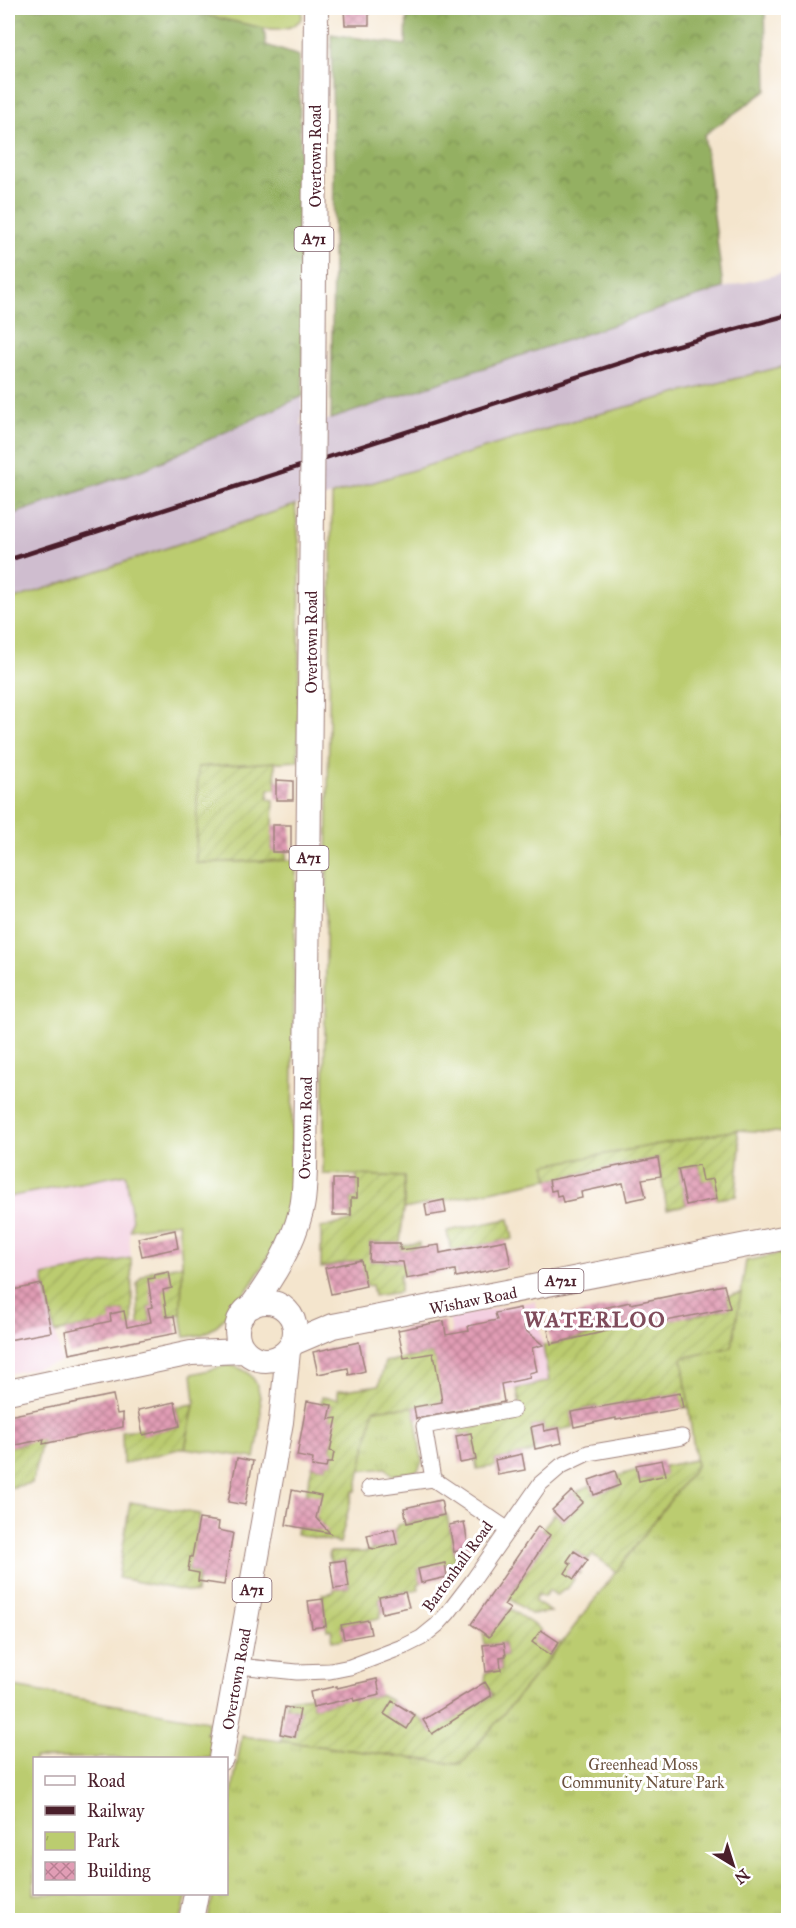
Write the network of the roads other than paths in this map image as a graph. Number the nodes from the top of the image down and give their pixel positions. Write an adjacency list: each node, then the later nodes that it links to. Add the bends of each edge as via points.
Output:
1 (316, 8): 3 (main road, Overtown Road / A71, bridge, via 305,1170 302,1210)
2 (789, 1237): 7 (main road, Wishaw Road / A721)
3 (277, 1271): 4 (main road, Overtown Road / A71); 5 (main road)
4 (252, 1306): 5 (main road, via 267,1302); 6 (main road)
5 (285, 1309): 7 (main road, Wishaw Road / A721); 8 (main road, via 295,1325)
6 (237, 1326): 9 (main road); 10 (main road, via 239,1343)
7 (333, 1326): 8 (main road, Wishaw Road / A721)
8 (290, 1347): 10 (main road, via 271,1360); 13 (main road, Overtown Road / A71)
9 (194, 1352): 10 (main road); 11 (main road)
10 (253, 1356): 13 (main road, Overtown Road / A71)
11 (8, 1392)
12 (513, 1410): 15 (street, via 424,1426)
13 (281, 1422): 18 (main road, Overtown Road / A71)
14 (682, 1437): 17 (street, Bartonhall Road, via 588,1453 561,1466 540,1484)
15 (433, 1479): 16 (street); 17 (street)
16 (369, 1488)
17 (507, 1529): 18 (street, Bartonhall Road, via 448,1613 421,1638 350,1667 330,1671)
18 (238, 1666): 19 (main road, Overtown Road / A71)
19 (221, 1757)
20 (196, 1895): 21 (main road)
21 (191, 1920)

